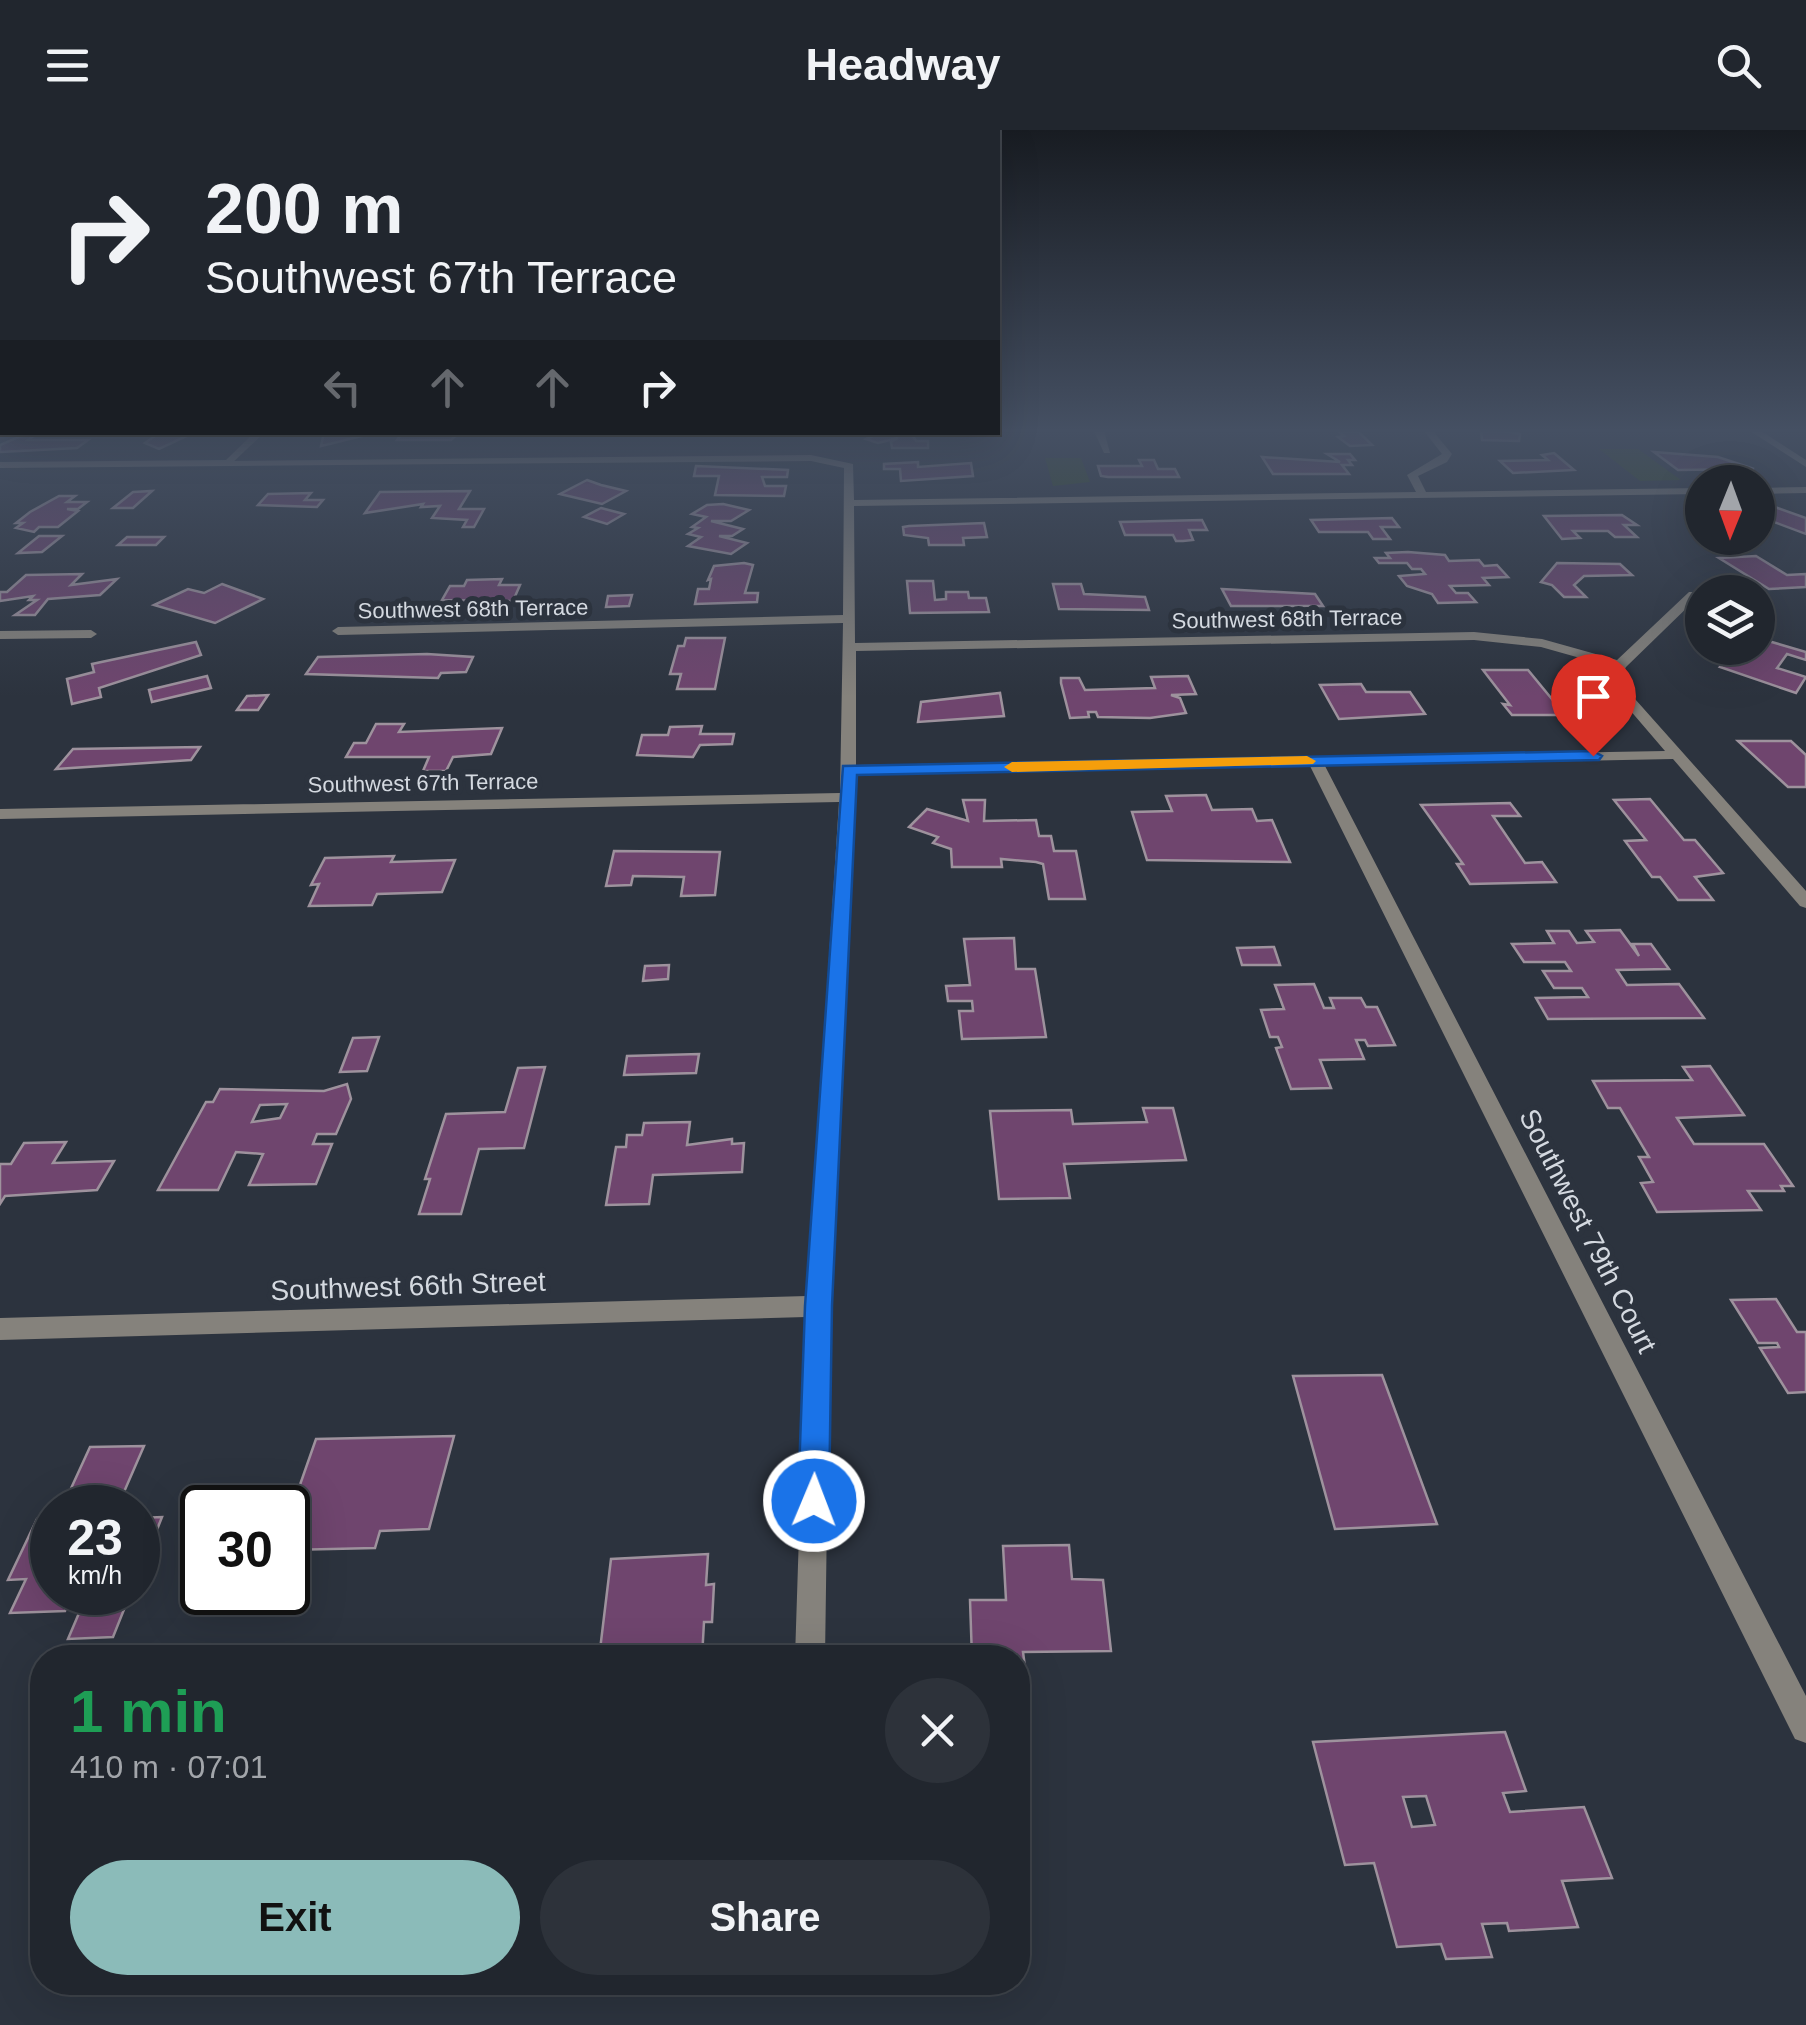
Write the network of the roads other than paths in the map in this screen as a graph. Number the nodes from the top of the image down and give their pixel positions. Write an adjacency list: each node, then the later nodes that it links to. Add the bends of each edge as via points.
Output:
1 (850, 519): 3 (street)
2 (1685, 603): 8 (street)
3 (848, 618): 4 (street, Southwest 68th Terrace); 7 (street)
4 (338, 631)
5 (91, 634): 6 (street)
6 (0, 635)
7 (850, 646): 8 (street, Southwest 68th Terrace, via 1474,636 1542,643); 11 (street)
8 (1620, 665): 9 (street, via 1612,681)
9 (1672, 755): 10 (street); 14 (street)
10 (1315, 761): 11 (street); 18 (street, Southwest 79th Court)
11 (849, 770): 12 (street)
12 (848, 797): 13 (street, Southwest 67th Terrace); 15 (street)
13 (0, 814)
14 (1806, 902)
15 (818, 1306): 16 (street, Southwest 66th Street); 17 (street)
16 (0, 1329)
17 (810, 1645)
18 (1806, 1728)

